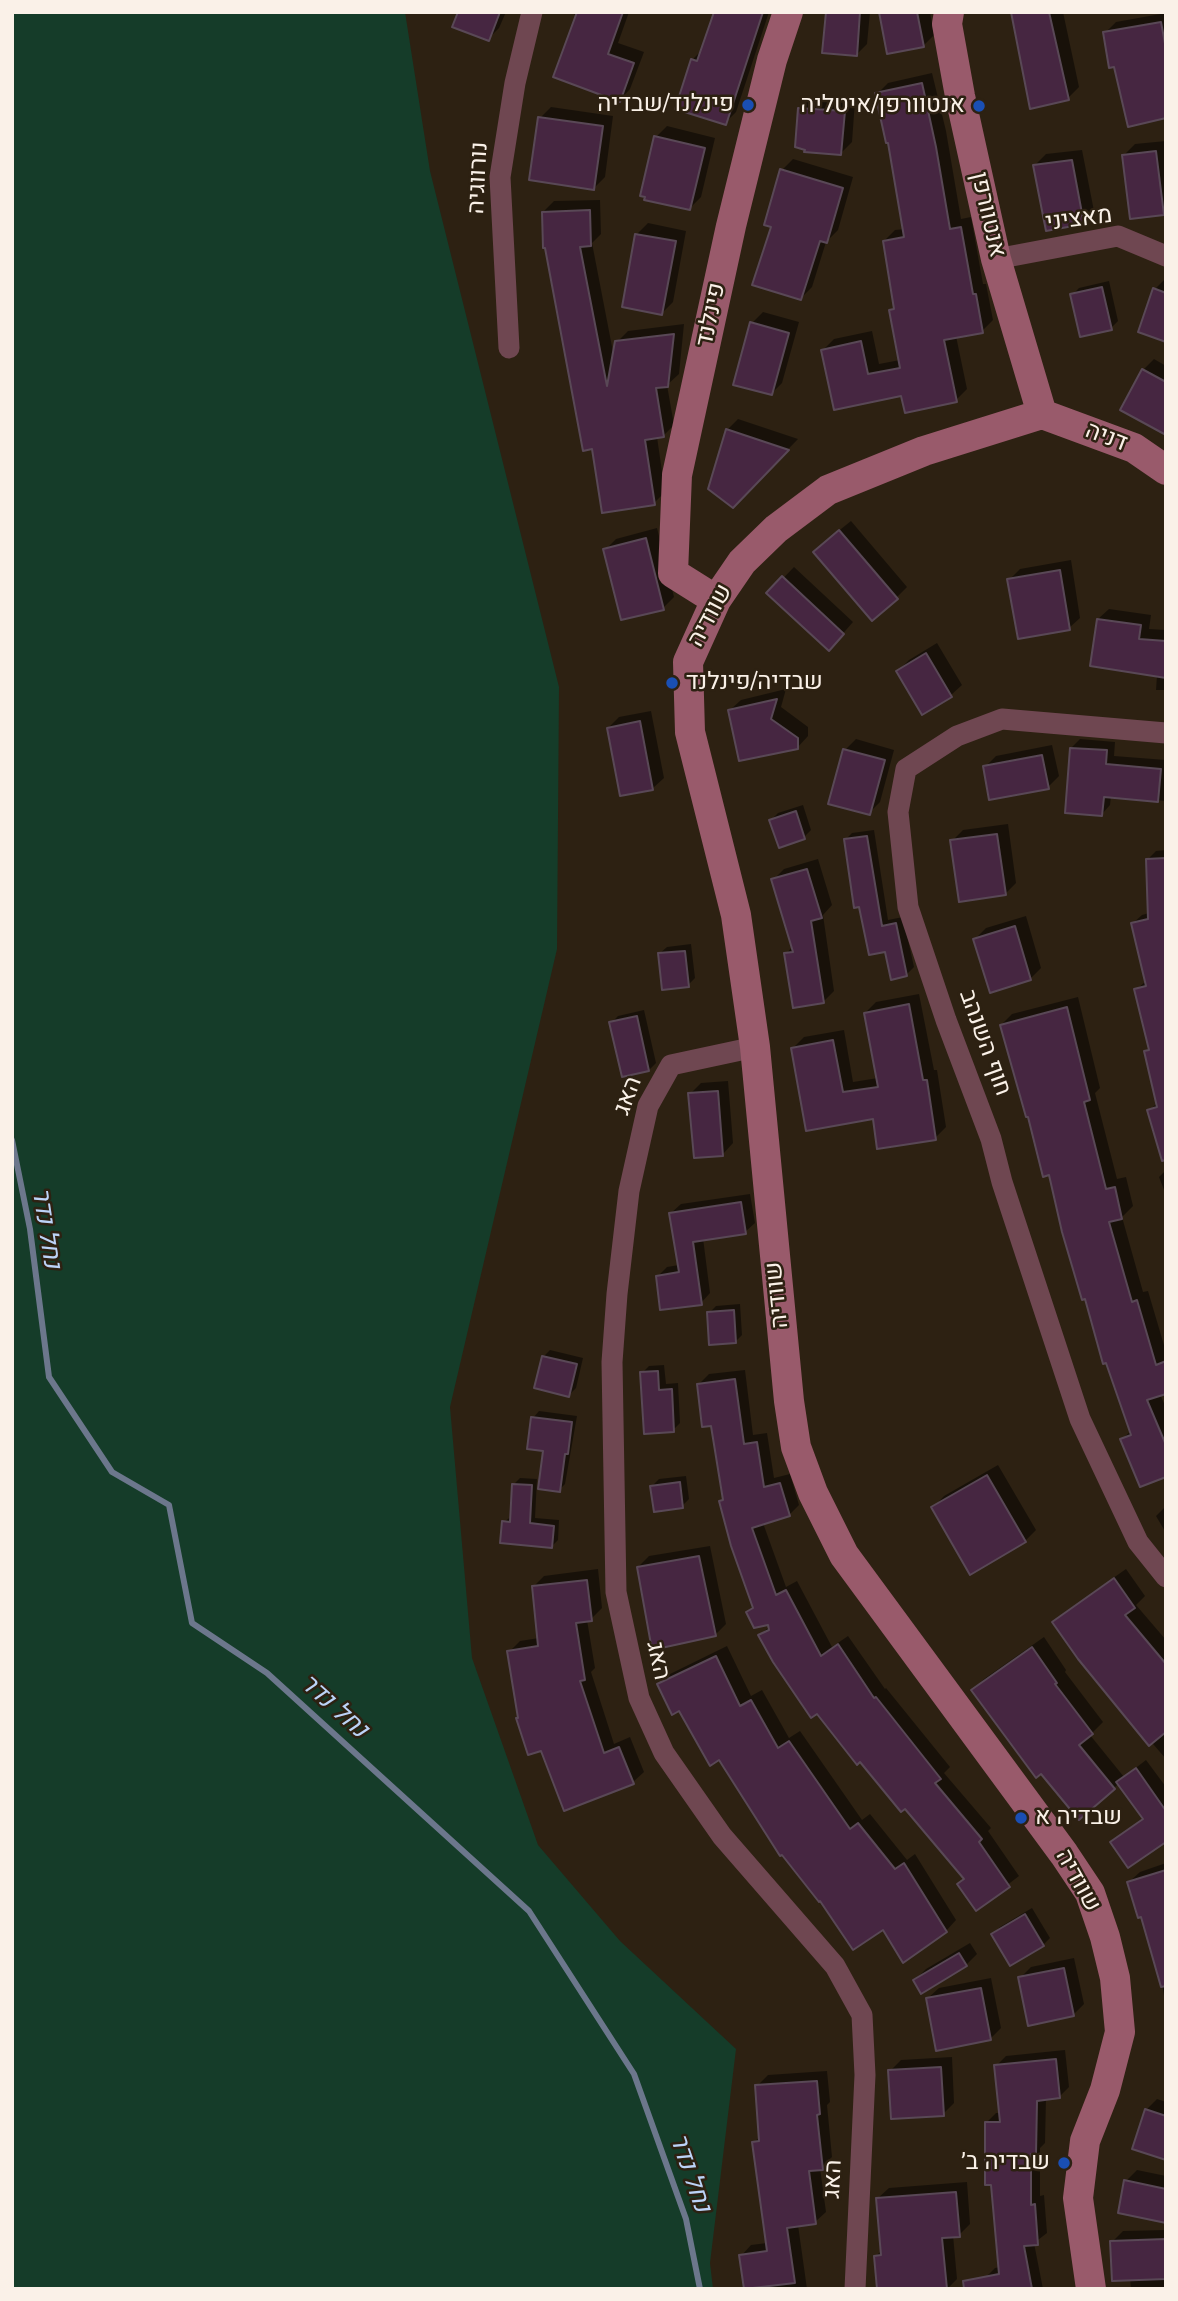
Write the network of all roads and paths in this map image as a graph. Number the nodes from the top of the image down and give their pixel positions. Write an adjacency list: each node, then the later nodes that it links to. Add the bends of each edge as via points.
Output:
1 (532, 12): 6 (street, נורווגיה, via 500,177)
2 (788, 12): 9 (street, פינלנד, via 734,213 677,475 673,573)
3 (949, 12): 5 (street, אנטוורפן, via 947,24 960,96)
4 (1166, 256): 5 (street, מאציני, via 1118,236)
5 (996, 259): 7 (street, אנטוורפן)
6 (509, 348)
7 (1042, 414): 8 (street, דניה, via 1134,448); 9 (street, שוודיה, via 925,451 828,490 742,562)
8 (1166, 470)
9 (716, 600): 11 (street, שוודיה, via 688,662 690,732 736,915)
10 (1166, 733): 12 (street, חוף השנהב, via 1002,719 957,736 906,769 898,812 908,908 991,1139 1080,1419 1138,1542)
11 (755, 1047): 13 (street, האג, via 671,1065 648,1106 629,1191 612,1362 616,1592 639,1698 664,1753 722,1836 835,1966 862,2015 865,2075); 14 (street, שוודיה, via 789,1401 796,1447 813,1493 844,1555 1065,1854 1090,1893 1105,1937 1120,2032 1085,2141 1078,2197)
12 (1166, 1577)
13 (855, 2289)
14 (1091, 2289)

